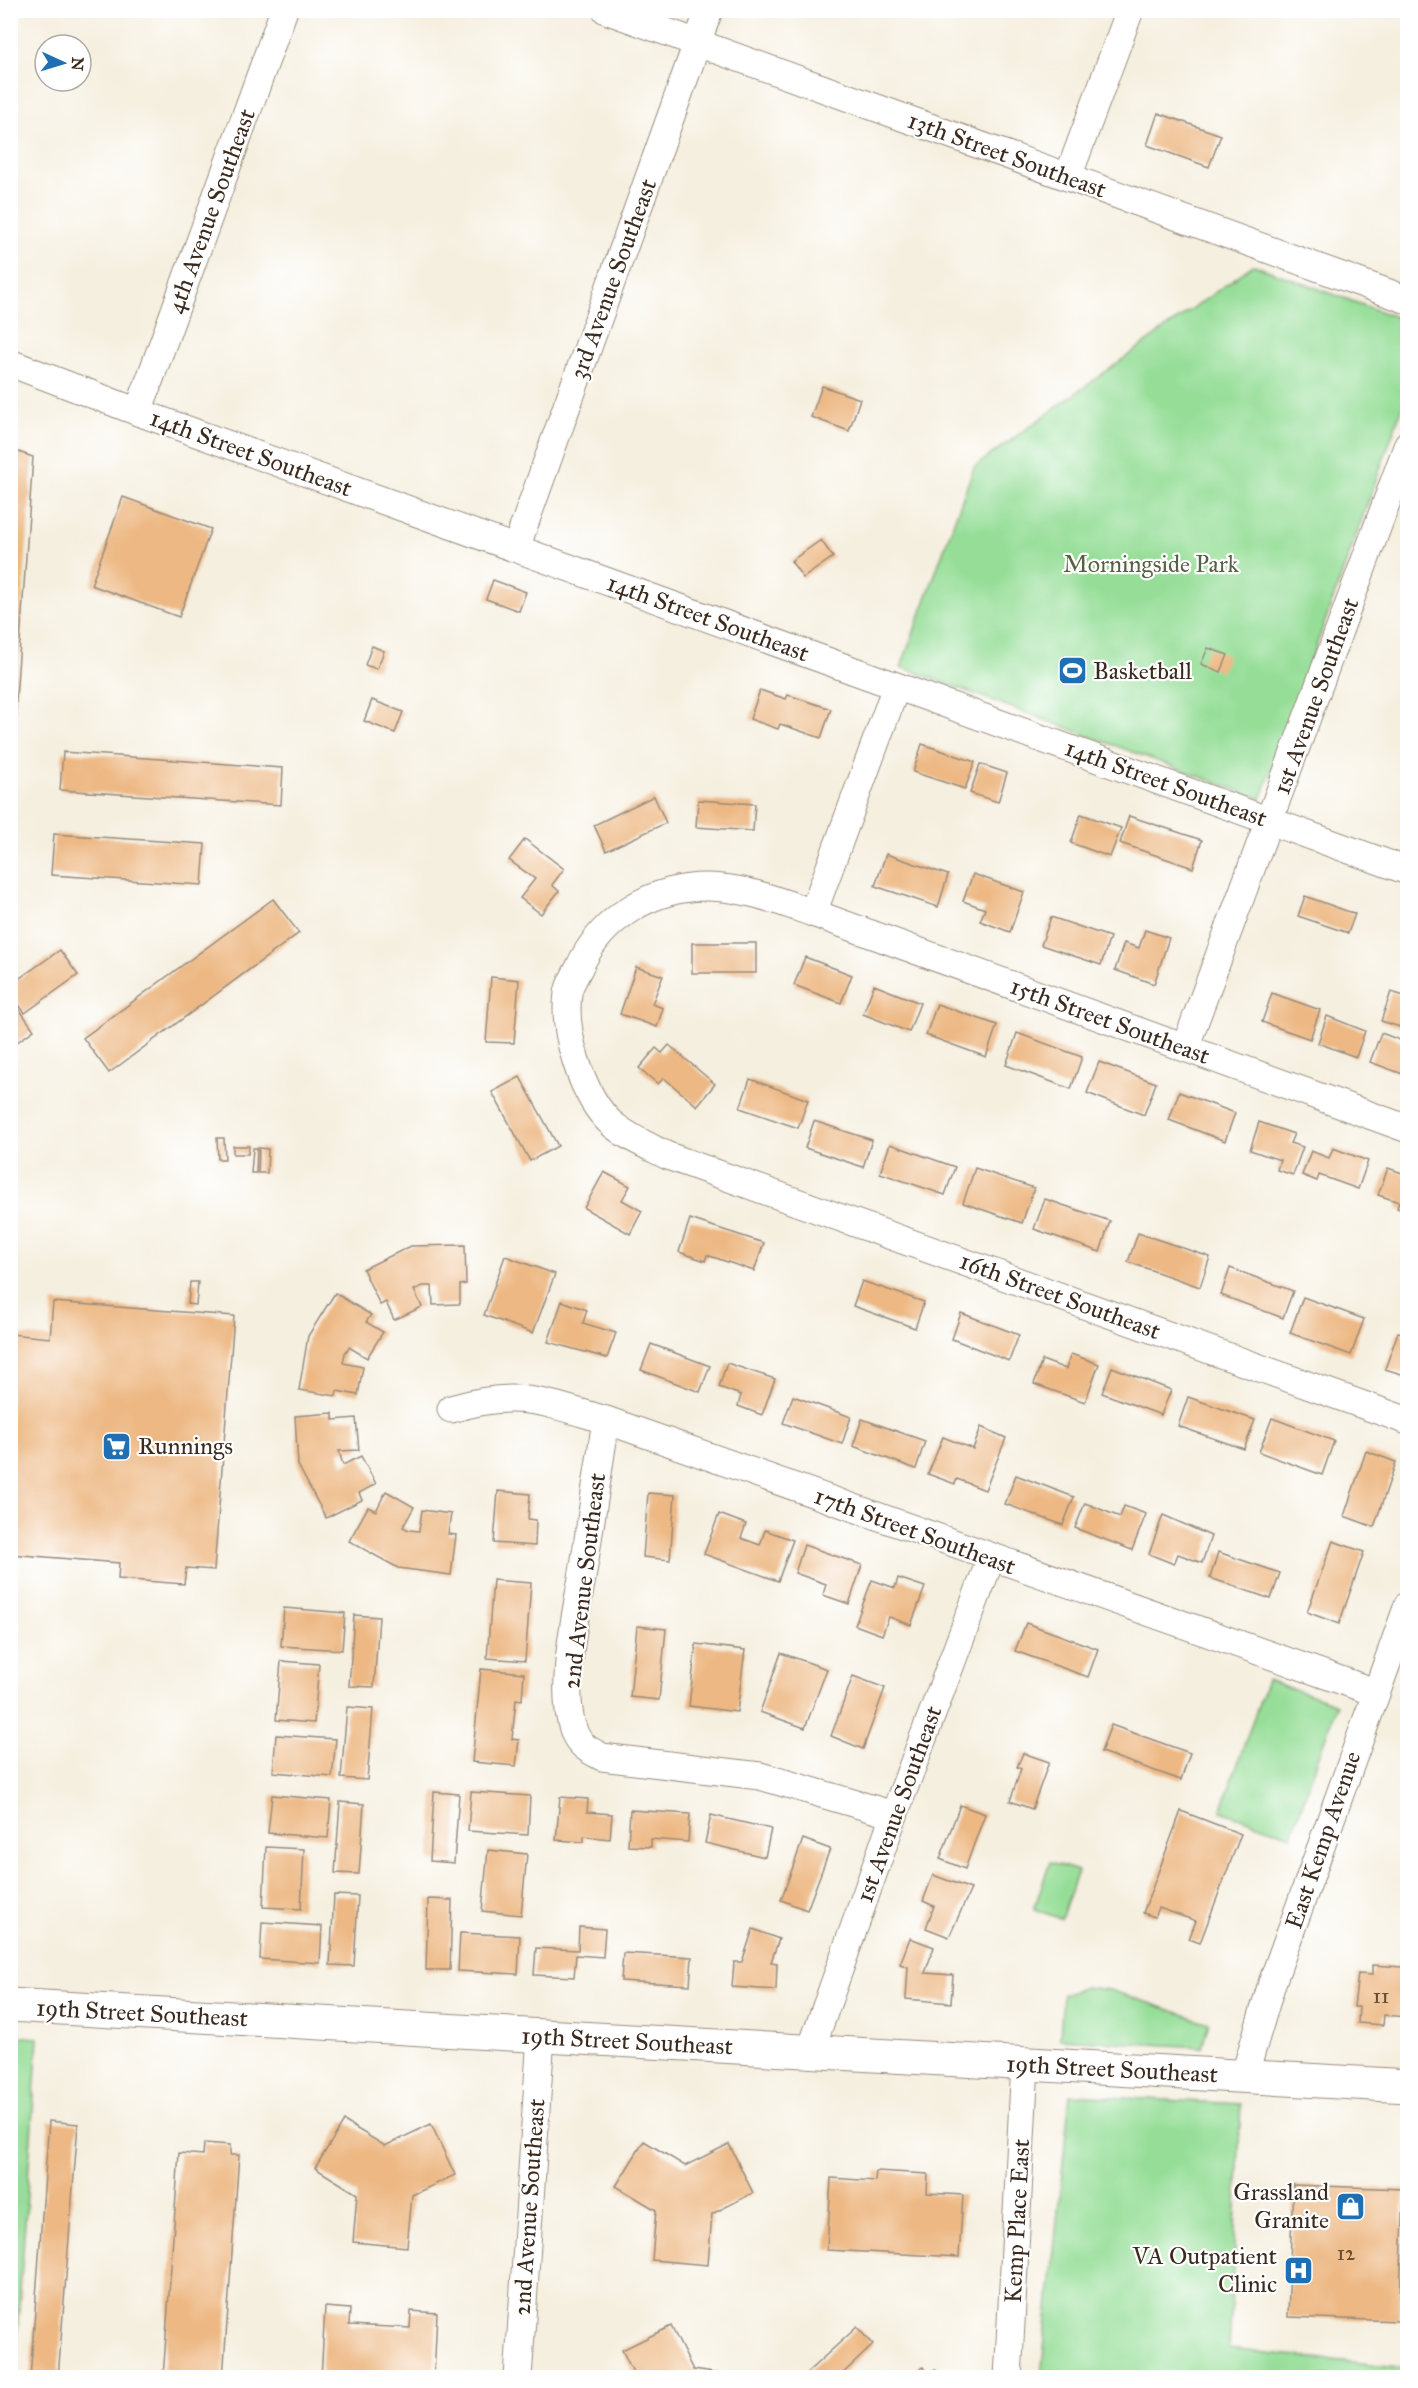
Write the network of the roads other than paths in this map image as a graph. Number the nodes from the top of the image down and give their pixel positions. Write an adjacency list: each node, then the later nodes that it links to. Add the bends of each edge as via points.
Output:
1 (284, 10): 9 (street, 4th Avenue Southeast)
2 (606, 10): 5 (street, 13th Street Southeast)
3 (709, 10): 5 (street, 3rd Avenue Southeast)
4 (1130, 10): 6 (street)
5 (697, 44): 6 (street, 13th Street Southeast); 11 (street, 3rd Avenue Southeast)
6 (1068, 177): 7 (street, 13th Street Southeast)
7 (1407, 300)
8 (10, 363): 9 (street, 14th Street Southeast)
9 (138, 412): 11 (street, 14th Street Southeast)
10 (1407, 444): 13 (street, 1st Avenue Southeast)
11 (516, 548): 12 (street, 14th Street Southeast)
12 (896, 687): 13 (street, 14th Street Southeast); 15 (street)
13 (1270, 820): 14 (street, 14th Street Southeast); 17 (street, 1st Avenue Southeast)
14 (1407, 871)
15 (813, 913): 16 (street, 15th Street Southeast, via 733,890 706,887 679,891 651,897 626,911 602,932); 17 (street, 15th Street Southeast)
16 (582, 961): 21 (street, 16th Street Southeast, via 568,991 567,1023 581,1077 611,1122 636,1141)
17 (1185, 1048): 18 (street, 15th Street Southeast)
18 (1407, 1129)
19 (451, 1409): 20 (street, 17th Street Southeast, via 510,1397 532,1399)
20 (606, 1420): 22 (street, 17th Street Southeast); 25 (street, 2nd Avenue Southeast, via 568,1687 570,1719 584,1747 602,1757 760,1776)
21 (1407, 1421)
22 (992, 1558): 24 (street, 17th Street Southeast); 25 (street, 1st Avenue Southeast)
23 (1407, 1605): 24 (street, East Kemp Avenue)
24 (1374, 1692): 30 (street, East Kemp Avenue, via 1272,1983)
25 (894, 1815): 28 (street, 1st Avenue Southeast)
26 (10, 2005): 27 (main road, 19th Street Southeast)
27 (541, 2036): 28 (main road, 19th Street Southeast); 32 (street, 2nd Avenue Southeast)
28 (810, 2052): 29 (main road, 19th Street Southeast)
29 (1025, 2064): 30 (main road, 19th Street Southeast); 33 (street, Kemp Place East)
30 (1244, 2077): 31 (main road, 19th Street Southeast)
31 (1407, 2086)
32 (518, 2378)
33 (1008, 2378)

